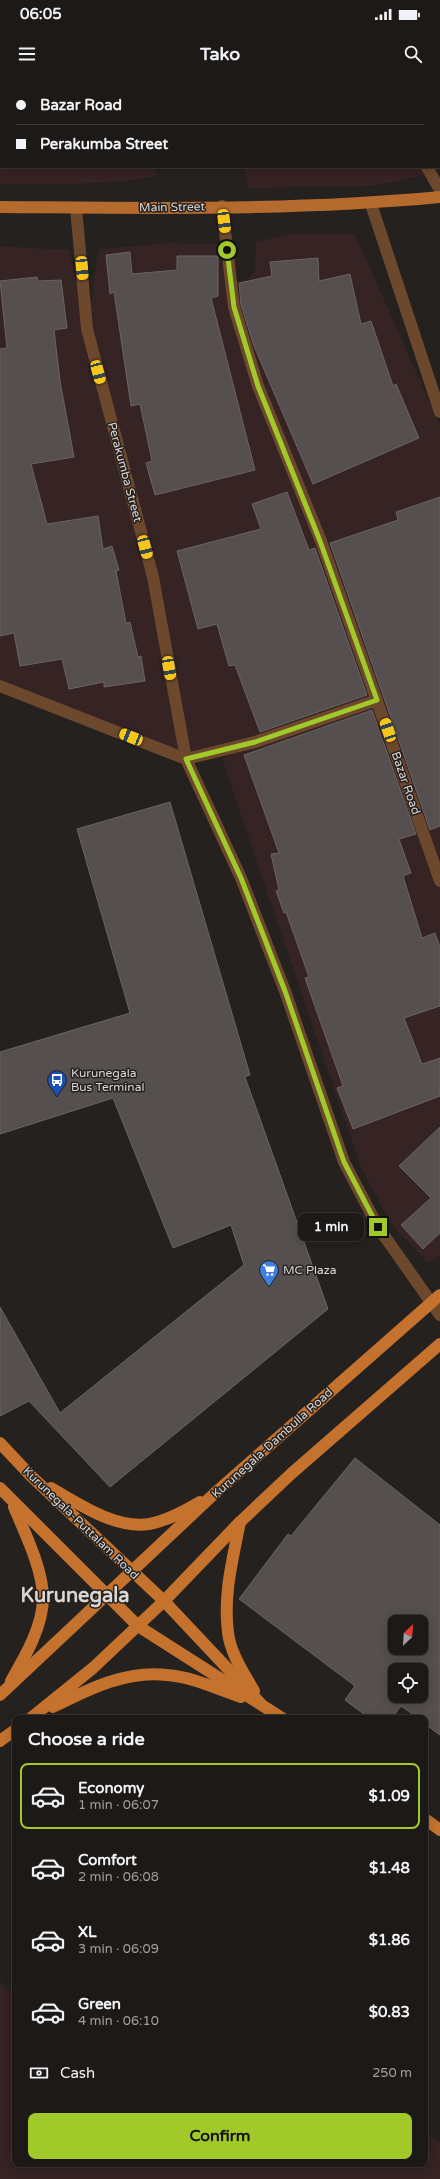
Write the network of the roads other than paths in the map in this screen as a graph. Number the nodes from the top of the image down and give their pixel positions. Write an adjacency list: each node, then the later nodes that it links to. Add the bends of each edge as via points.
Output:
1 (428, 168): 2 (street)
2 (440, 190)
3 (440, 197): 4 (main road, Main Street)
4 (371, 204): 5 (main road, Main Street); 8 (street)
5 (222, 206): 7 (main road, Main Street); 10 (street, Bazar Road, via 234,307 258,386 320,541)
6 (0, 207): 7 (main road, Main Street)
7 (76, 208): 11 (street, Perakumba Street, via 87,329 153,577)
8 (440, 412)
9 (0, 686): 11 (street)
10 (377, 700): 11 (street, via 255,742); 12 (street, Bazar Road)
11 (186, 759): 13 (street, Perakumba Street, via 244,885 285,991 344,1162 378,1227)
12 (440, 881)
13 (436, 1299): 14 (street, Perakumba Street); 19 (highway, Kurunegala-Dambulla Road)
14 (440, 1315)
15 (440, 1344): 21 (highway, via 292,1473)
16 (0, 1443): 17 (highway, Kurunegala-Puttalam Road)
17 (31, 1476): 19 (highway, via 83,1507 128,1523 148,1524 167,1518); 22 (highway, Kurunegala-Puttalam Road)
18 (0, 1488): 20 (highway)
19 (214, 1494): 22 (highway, Kurunegala-Dambulla Road)
20 (12, 1502): 23 (highway); 26 (highway, via 32,1550 43,1598 35,1635 26,1656)
21 (240, 1522): 24 (highway); 27 (highway, via 227,1582 228,1633 236,1656)
22 (132, 1572): 23 (highway, Kurunegala-Dambulla Road); 24 (highway, Kurunegala-Puttalam Road)
23 (108, 1595): 25 (highway); 26 (highway, Kurunegala-Dambulla Road)
24 (164, 1601): 25 (highway); 27 (highway, Kurunegala-Puttalam Road)
25 (138, 1626): 27 (highway); 28 (highway, via 93,1668)
26 (2, 1694)
27 (261, 1704): 29 (highway, via 168,1674 136,1675 96,1686); 30 (highway)
28 (34, 1715)
29 (36, 1715)
30 (278, 1715)
31 (12, 1732): 32 (highway)
32 (0, 1741)
33 (428, 1821): 34 (highway)
34 (440, 1830)

